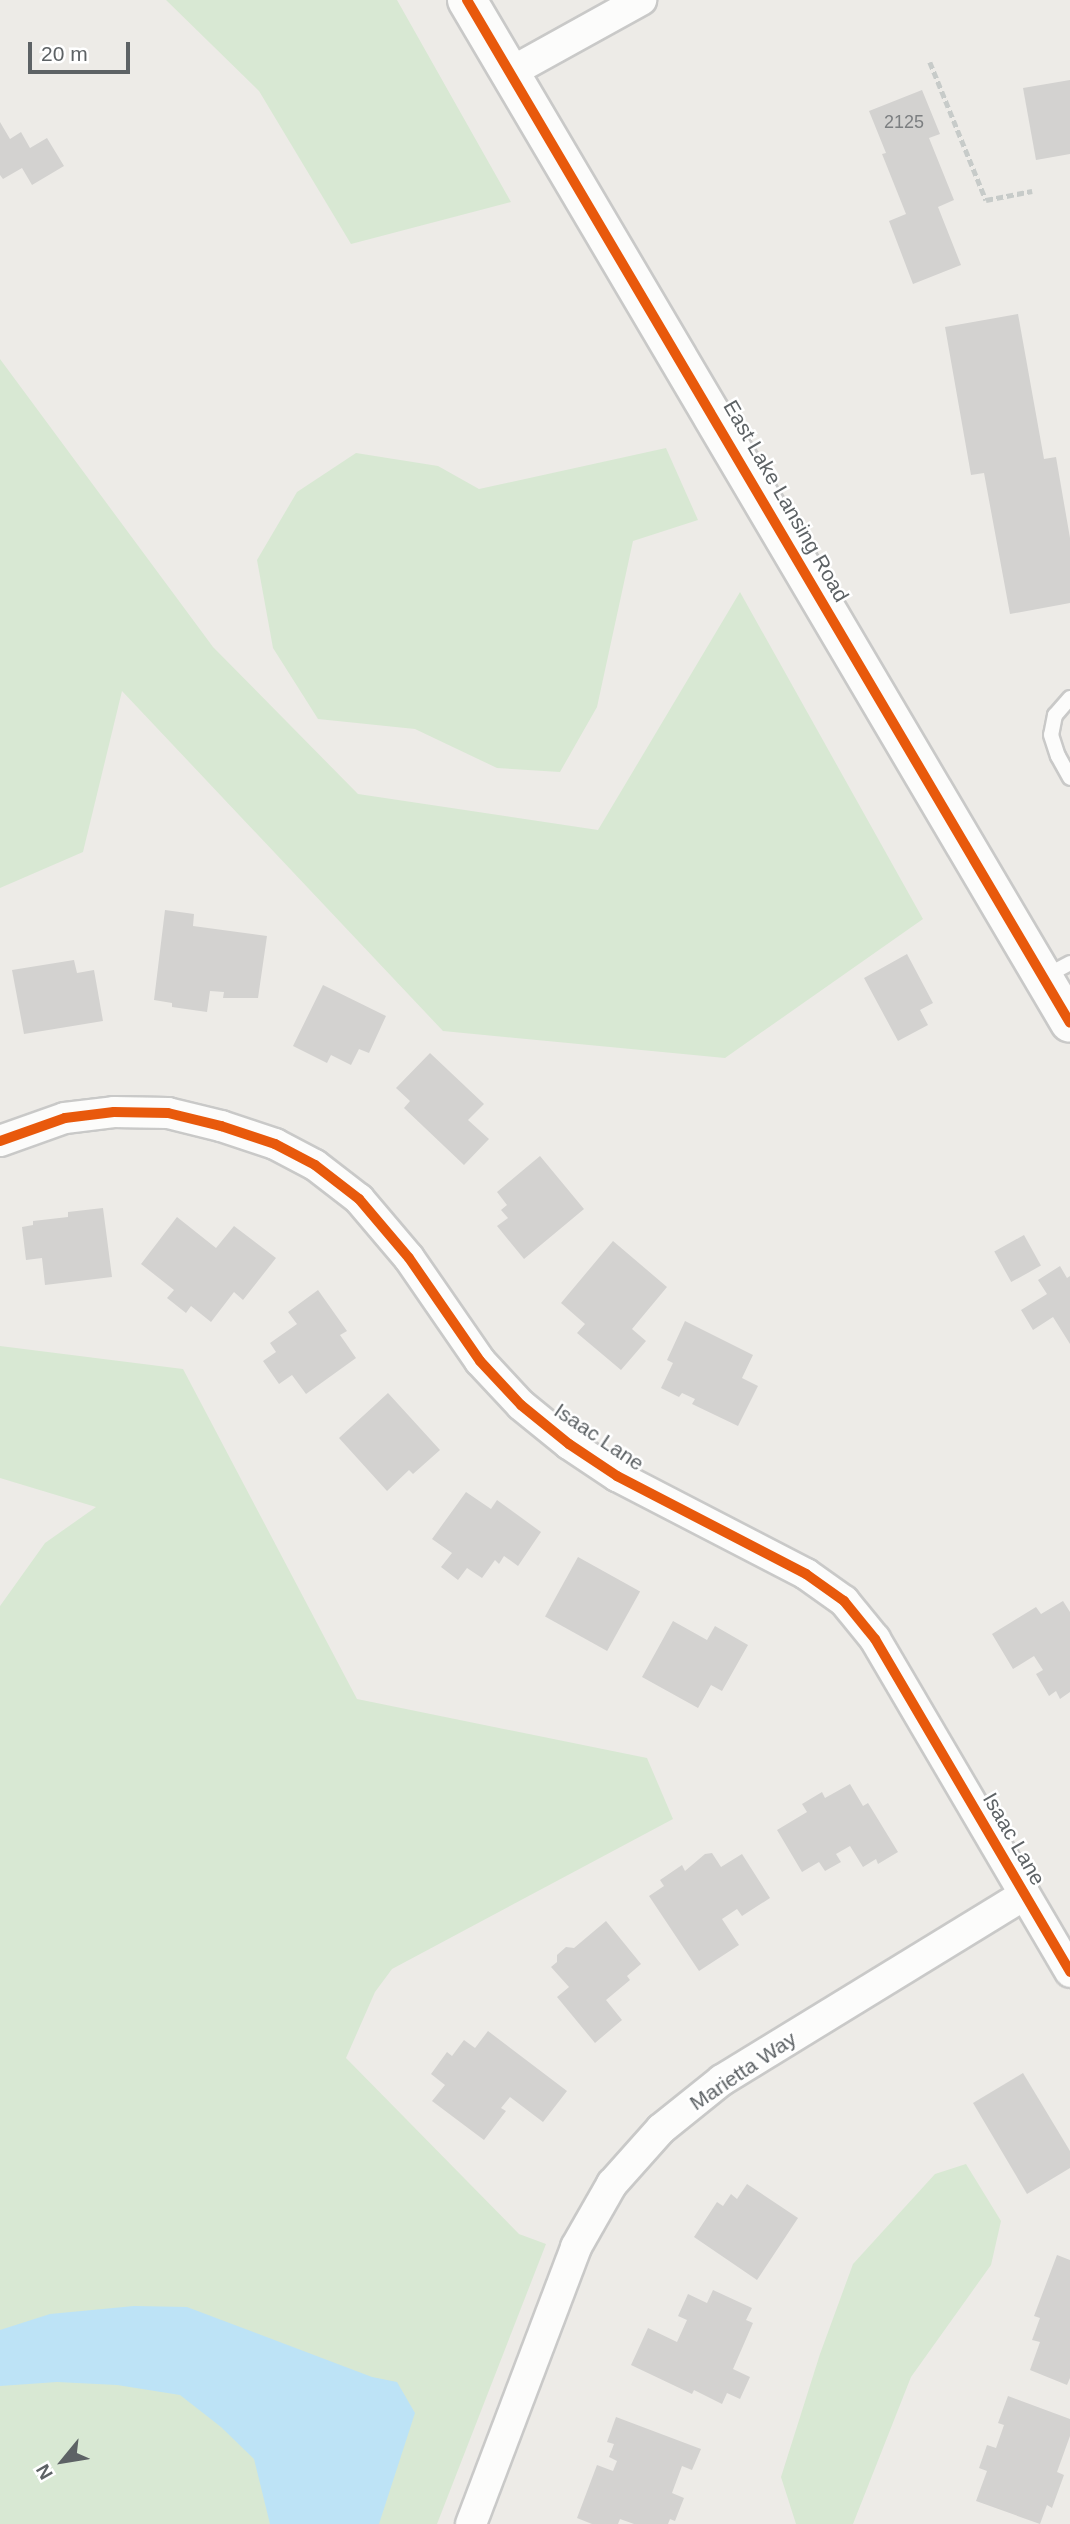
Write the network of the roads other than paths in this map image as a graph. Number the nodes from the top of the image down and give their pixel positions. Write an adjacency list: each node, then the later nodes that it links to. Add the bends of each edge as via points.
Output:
1 (467, 0): 3 (street, East Lake Lansing Road)
2 (640, 0): 3 (street)
3 (511, 72): 6 (street, East Lake Lansing Road)
4 (1070, 698): 5 (lane, via 1055,715 1051,735)
5 (1070, 778)
6 (1056, 970): 7 (street, East Lake Lansing Road)
7 (1070, 1023)
8 (0, 1141): 9 (street, Isaac Lane, via 65,1118 114,1112 168,1113 275,1144 315,1165 359,1199 409,1258 480,1361 521,1405 617,1476 806,1574 844,1601 875,1639)
9 (1024, 1895): 10 (street, Isaac Lane); 11 (street, Marietta Way, via 722,2080 661,2129 612,2183 576,2248)
10 (1070, 1972)
11 (471, 2524)

